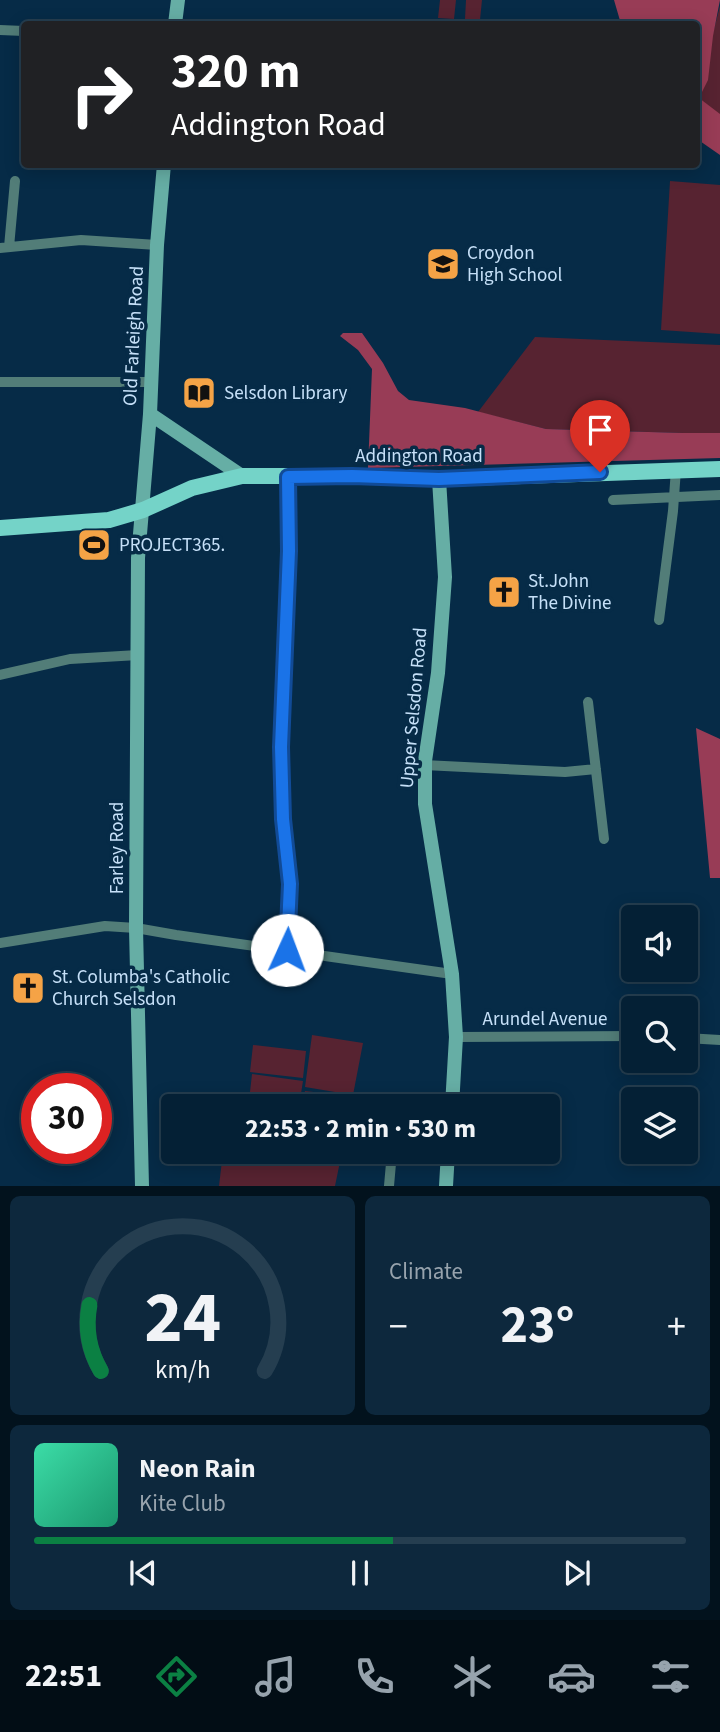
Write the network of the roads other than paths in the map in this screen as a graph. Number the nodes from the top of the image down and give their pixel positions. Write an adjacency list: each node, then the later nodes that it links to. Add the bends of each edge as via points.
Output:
1 (178, 0): 2 (street)
2 (175, 21)
3 (0, 30): 4 (street)
4 (21, 31)
5 (164, 168): 7 (street, Old Farleigh Road)
6 (15, 181): 8 (street)
7 (157, 245): 8 (street, via 81,240); 10 (street, Old Farleigh Road)
8 (5, 248)
9 (0, 382): 10 (street)
10 (150, 382): 11 (street, Old Farleigh Road)
11 (150, 414): 14 (street); 20 (street, Old Farleigh Road)
12 (720, 469): 13 (main road, Addington Road)
13 (676, 470): 16 (main road, Addington Road); 18 (street)
14 (242, 476): 15 (main road, Addington Road); 20 (main road, Addington Road, via 192,488)
15 (288, 477): 16 (main road, Addington Road); 31 (street, via 281,747 290,884)
16 (439, 479): 26 (street, Upper Selsdon Road, via 445,577)
17 (720, 495): 18 (street)
18 (674, 496): 19 (street); 22 (street)
19 (613, 500)
20 (143, 510): 21 (main road, Addington Road, via 109,520); 23 (street, Farley Road)
21 (0, 528)
22 (659, 620)
23 (138, 655): 24 (street, via 70,659); 29 (street, Farley Road)
24 (0, 675)
25 (588, 702): 27 (street)
26 (425, 765): 27 (street, via 565,772); 32 (street, Upper Selsdon Road, via 425,804)
27 (596, 769): 28 (street)
28 (604, 839)
29 (136, 928): 30 (street, via 105,926); 31 (street); 40 (street, Farley Road)
30 (0, 943)
31 (287, 950): 32 (street)
32 (452, 974): 34 (street, Upper Selsdon Road)
33 (621, 1036): 34 (street, Arundel Avenue)
34 (457, 1037): 37 (street, Upper Selsdon Road)
35 (698, 1039): 36 (street)
36 (720, 1040)
37 (453, 1094)
38 (391, 1164): 41 (street)
39 (447, 1164): 42 (street)
40 (142, 1186)
41 (389, 1186)
42 (446, 1186)

